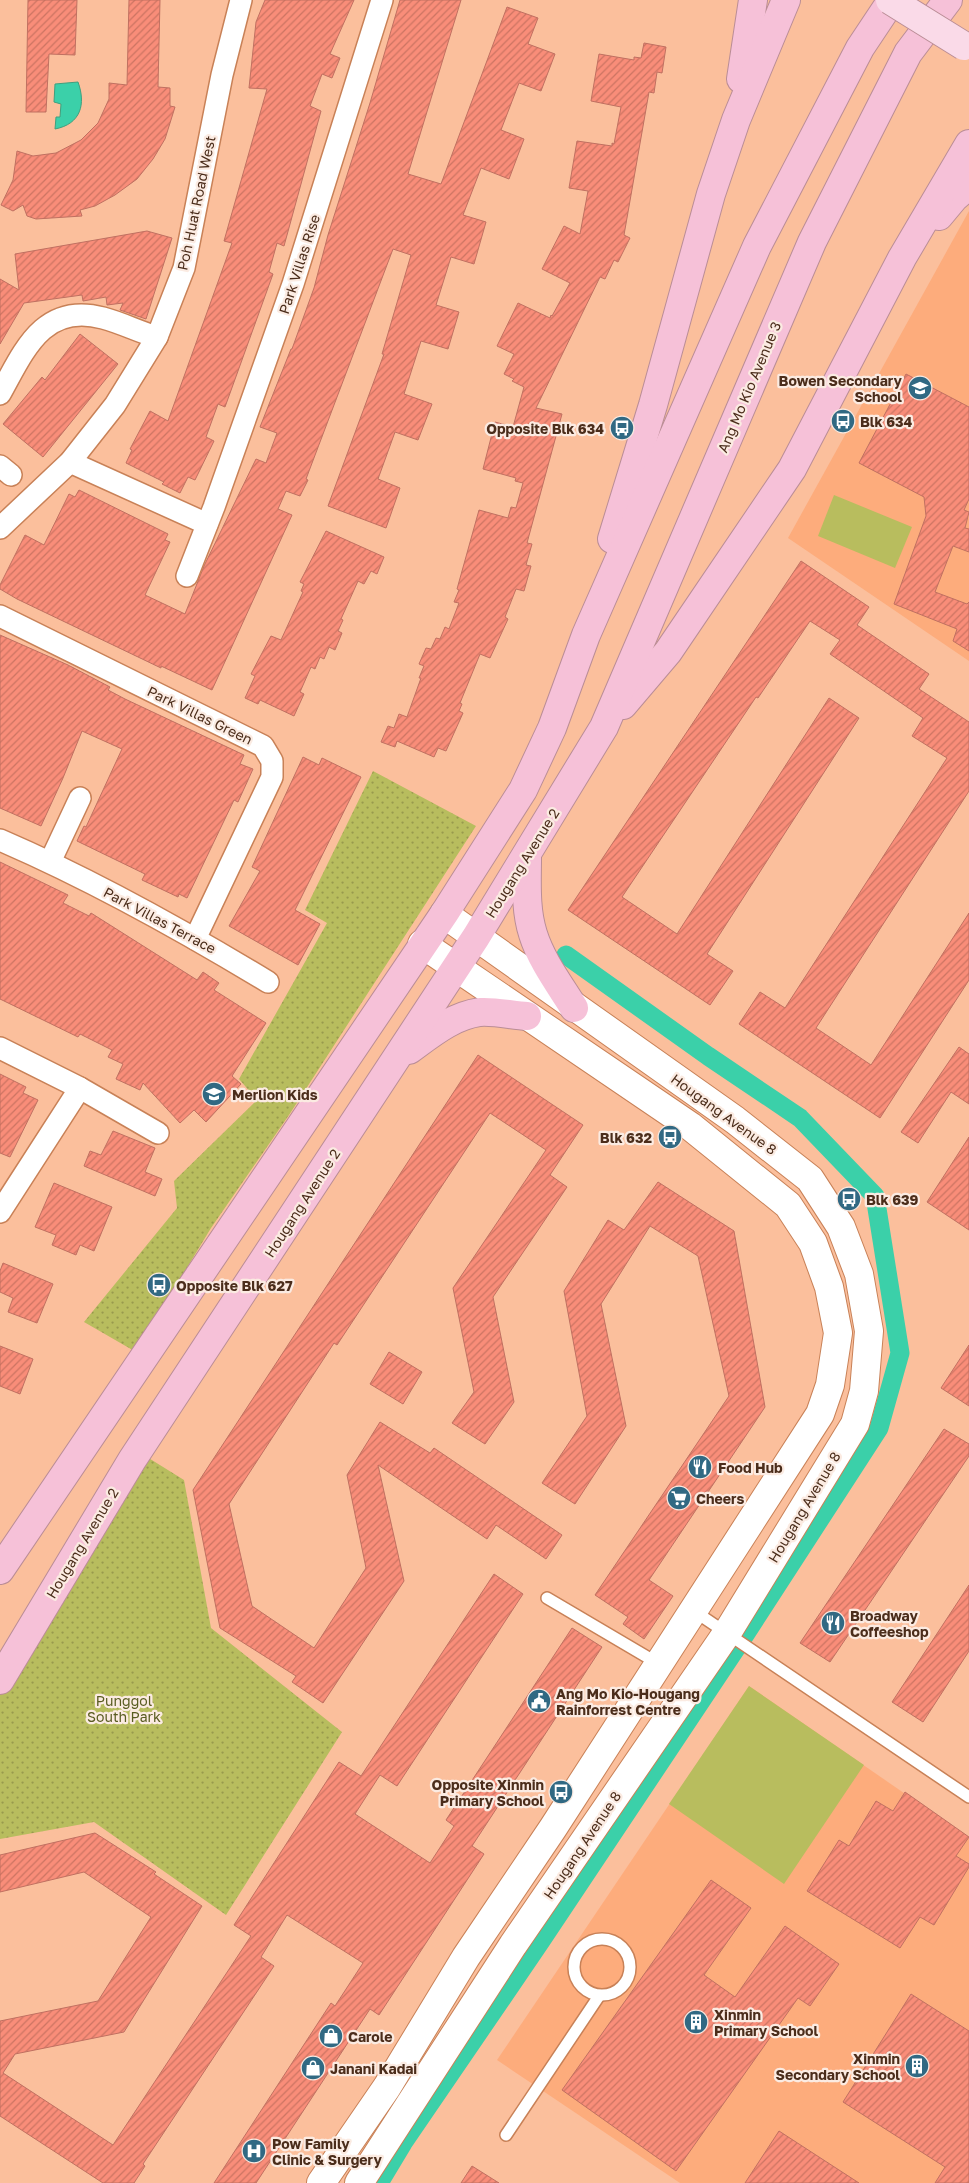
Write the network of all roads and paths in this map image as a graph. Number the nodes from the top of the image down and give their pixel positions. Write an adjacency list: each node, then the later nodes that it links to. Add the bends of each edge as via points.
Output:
1 (241, 0): 12 (street, Poh Huat Road West, via 222,75 184,268)
2 (382, 0): 15 (street, Park Villas Rise, via 293,284)
3 (753, 0): 8 (highway)
4 (786, 0): 8 (highway)
5 (891, 0): 7 (main road, bridge); 19 (highway, via 860,48 757,246)
6 (948, 0): 20 (highway, Ang Mo Kio Avenue 3, via 908,53 812,242)
7 (964, 46)
8 (736, 120): 19 (highway, via 711,194)
9 (969, 144): 11 (highway)
10 (969, 185): 11 (highway)
11 (902, 258): 20 (highway, via 792,469 668,652)
12 (157, 337): 13 (street, via 102,318 82,315 59,320 39,331 27,346); 14 (street, Poh Huat Road West, via 115,405)
13 (0, 394)
14 (70, 462): 15 (street); 16 (street, Poh Huat Road West)
15 (207, 524): 17 (street, Park Villas Rise)
16 (0, 528)
17 (187, 576)
18 (0, 616): 27 (street, Park Villas Green, via 263,746 272,761 272,777)
19 (586, 635): 25 (highway, via 552,728 523,790)
20 (604, 727): 23 (highway, Hougang Avenue 2)
21 (80, 798): 24 (street)
22 (0, 840): 24 (street, Park Villas Terrace)
23 (527, 857): 26 (highway, Hougang Avenue 2); 31 (highway, via 528,909 533,934 544,960)
24 (50, 862): 27 (street, Park Villas Terrace)
25 (444, 914): 26 (main road, Hougang Avenue 8); 28 (highway)
26 (476, 937): 29 (highway, Hougang Avenue 2); 31 (main road, Hougang Avenue 8)
27 (195, 938): 30 (street, Park Villas Terrace)
28 (422, 944): 29 (main road, Hougang Avenue 8); 38 (highway)
29 (456, 967): 32 (main road, Hougang Avenue 8); 34 (highway, Hougang Avenue 2)
30 (268, 982)
31 (574, 1008): 41 (main road, Hougang Avenue 8, via 735,1120 810,1179 841,1227 859,1274 869,1331 864,1391 855,1424)
32 (527, 1016): 34 (highway, via 482,1012 458,1017); 40 (main road, Hougang Avenue 8, via 690,1126 788,1205 813,1243 829,1287 838,1333 830,1385 820,1414)
33 (0, 1048): 35 (street)
34 (396, 1059): 43 (highway, Hougang Avenue 2, via 132,1460)
35 (80, 1088): 36 (street); 37 (street)
36 (158, 1133)
37 (0, 1212)
38 (0, 1570)
39 (548, 1598): 42 (lane)
40 (694, 1611): 41 (lane); 42 (main road, Hougang Avenue 8)
41 (733, 1637): 45 (main road, Hougang Avenue 8); 46 (lane)
42 (659, 1664): 44 (main road, Hougang Avenue 8)
43 (0, 1680)
44 (624, 1718): 45 (main road); 47 (main road, Hougang Avenue 8)
45 (657, 1736): 48 (main road, Hougang Avenue 8)
46 (969, 1797)
47 (485, 1928): 48 (main road); 50 (main road, Hougang Avenue 8)
48 (513, 1945): 50 (main road, Hougang Avenue 8)
49 (599, 1996): 49 (lane, via 584,1990 575,1976 574,1960 582,1946 596,1939 612,1940 625,1950 630,1965 627,1981 615,1992); 51 (lane)
50 (408, 2083): 52 (main road, Hougang Avenue 8); 53 (main road, Hougang Avenue 8)
51 (506, 2135)
52 (321, 2183)
53 (359, 2183)

